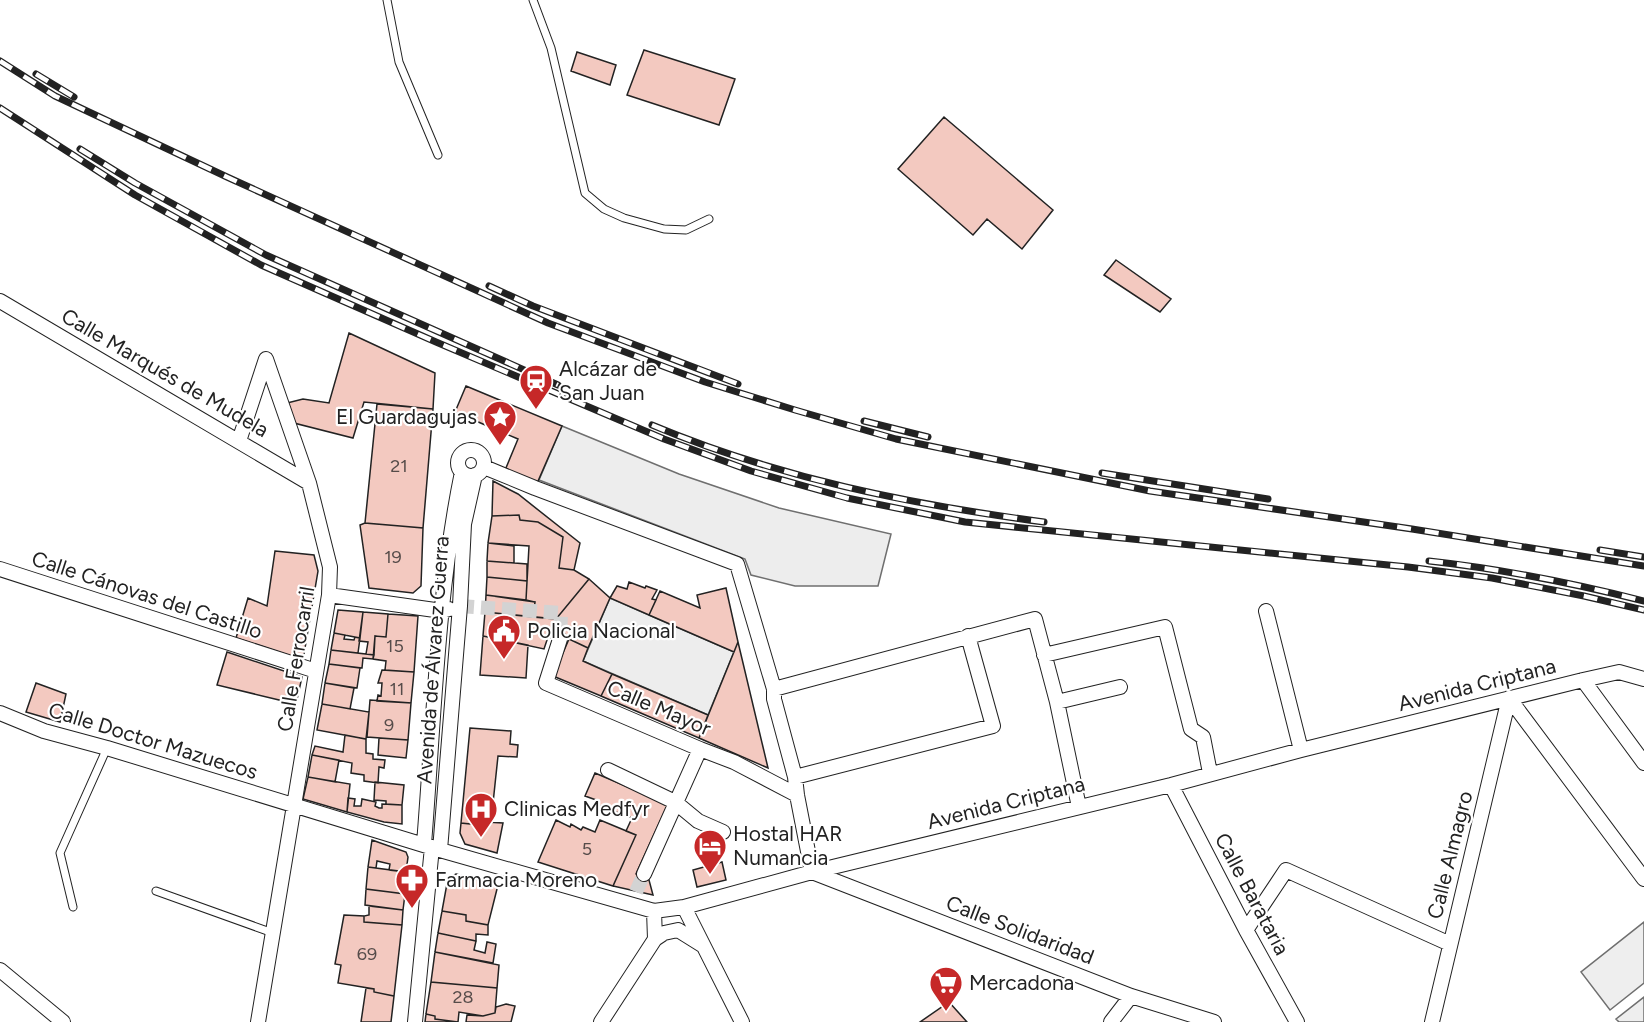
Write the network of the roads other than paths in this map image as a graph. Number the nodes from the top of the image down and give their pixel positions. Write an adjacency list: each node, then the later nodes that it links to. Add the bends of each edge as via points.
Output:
1 (387, 0): 3 (lane, via 399,62)
2 (533, 0): 4 (lane, via 551,48 585,193 604,209 664,229 686,230)
3 (438, 155)
4 (709, 219)
5 (0, 301): 6 (street, Calle Marqués de Mudela)
6 (239, 441): 8 (street, Calle Marqués de Mudela); 8 (street, Calle Ferrocarril, via 266,359)
7 (474, 471): 11 (street, Avenida de Álvarez Guerra, via 464,524); 12 (street, Avenida de Álvarez Guerra, via 452,522); 21 (street, via 535,488 737,564)
8 (309, 483): 10 (street, Calle Ferrocarril, via 330,567)
9 (0, 569): 17 (street, Calle Cánovas del Castillo)
10 (329, 595): 12 (street); 17 (street, Calle Ferrocarril)
11 (460, 606): 12 (street); 38 (street, Avenida de Álvarez Guerra)
12 (442, 610): 38 (street, Avenida de Álvarez Guerra)
13 (1266, 611): 27 (street)
14 (968, 636): 16 (street, via 1035,620); 21 (street); 31 (street, via 993,726)
15 (560, 639): 26 (street, Calle Mayor, via 546,683)
16 (1044, 655): 23 (street); 30 (street, via 1165,627 1191,729 1203,737)
17 (316, 671): 35 (street, Calle Ferrocarril)
18 (1644, 679): 19 (street, Avenida Criptana, via 1618,672)
19 (1583, 680): 22 (street, Avenida Criptana); 28 (street)
20 (1120, 687): 23 (street)
21 (774, 689): 31 (street)
22 (1509, 698): 27 (street, Avenida Criptana); 41 (street); 49 (street, Calle Almagro)
23 (1057, 702): 36 (street)
24 (0, 713): 25 (street, Calle Doctor Mazuecos, via 44,731)
25 (107, 748): 35 (street, Calle Doctor Mazuecos); 43 (lane, via 60,853)
26 (700, 749): 33 (street, Calle Mayor); 34 (street)
27 (1302, 750): 30 (street, Avenida Criptana)
28 (1644, 763)
29 (608, 770): 34 (street)
30 (1210, 773): 32 (street, Avenida Criptana)
31 (795, 777): 33 (street)
32 (1171, 784): 36 (street, Avenida Criptana); 46 (street, Calle Barataria)
33 (797, 795): 39 (street)
34 (675, 802): 37 (street, via 698,821); 40 (street)
35 (294, 805): 38 (street, Calle Doctor Mazuecos); 47 (street, Calle Ferrocarril)
36 (1079, 807): 39 (street, Avenida Criptana)
37 (723, 832)
38 (432, 847): 45 (street, Avenida Criptana, via 634,898); 55 (street)
39 (812, 872): 44 (street, Avenida Criptana); 52 (street, Calle Solidaridad)
40 (644, 874)
41 (1644, 879)
42 (156, 891): 47 (lane)
43 (72, 907)
44 (684, 907): 45 (street, Avenida Criptana); 50 (street)
45 (654, 911): 48 (street)
46 (1246, 930): 49 (street, via 1286,870); 60 (street, Calle Barataria)
47 (273, 933): 54 (street, Calle Ferrocarril)
48 (655, 939): 50 (street, via 678,930); 56 (street)
49 (1450, 944): 61 (street, Calle Almagro)
50 (703, 946): 57 (street)
51 (0, 970): 53 (street)
52 (1131, 996): 58 (street); 59 (street, Calle Solidaridad)
53 (63, 1022)
54 (258, 1022)
55 (415, 1022)
56 (601, 1022)
57 (742, 1022)
58 (1111, 1022)
59 (1214, 1022)
60 (1296, 1022)
61 (1432, 1022)

